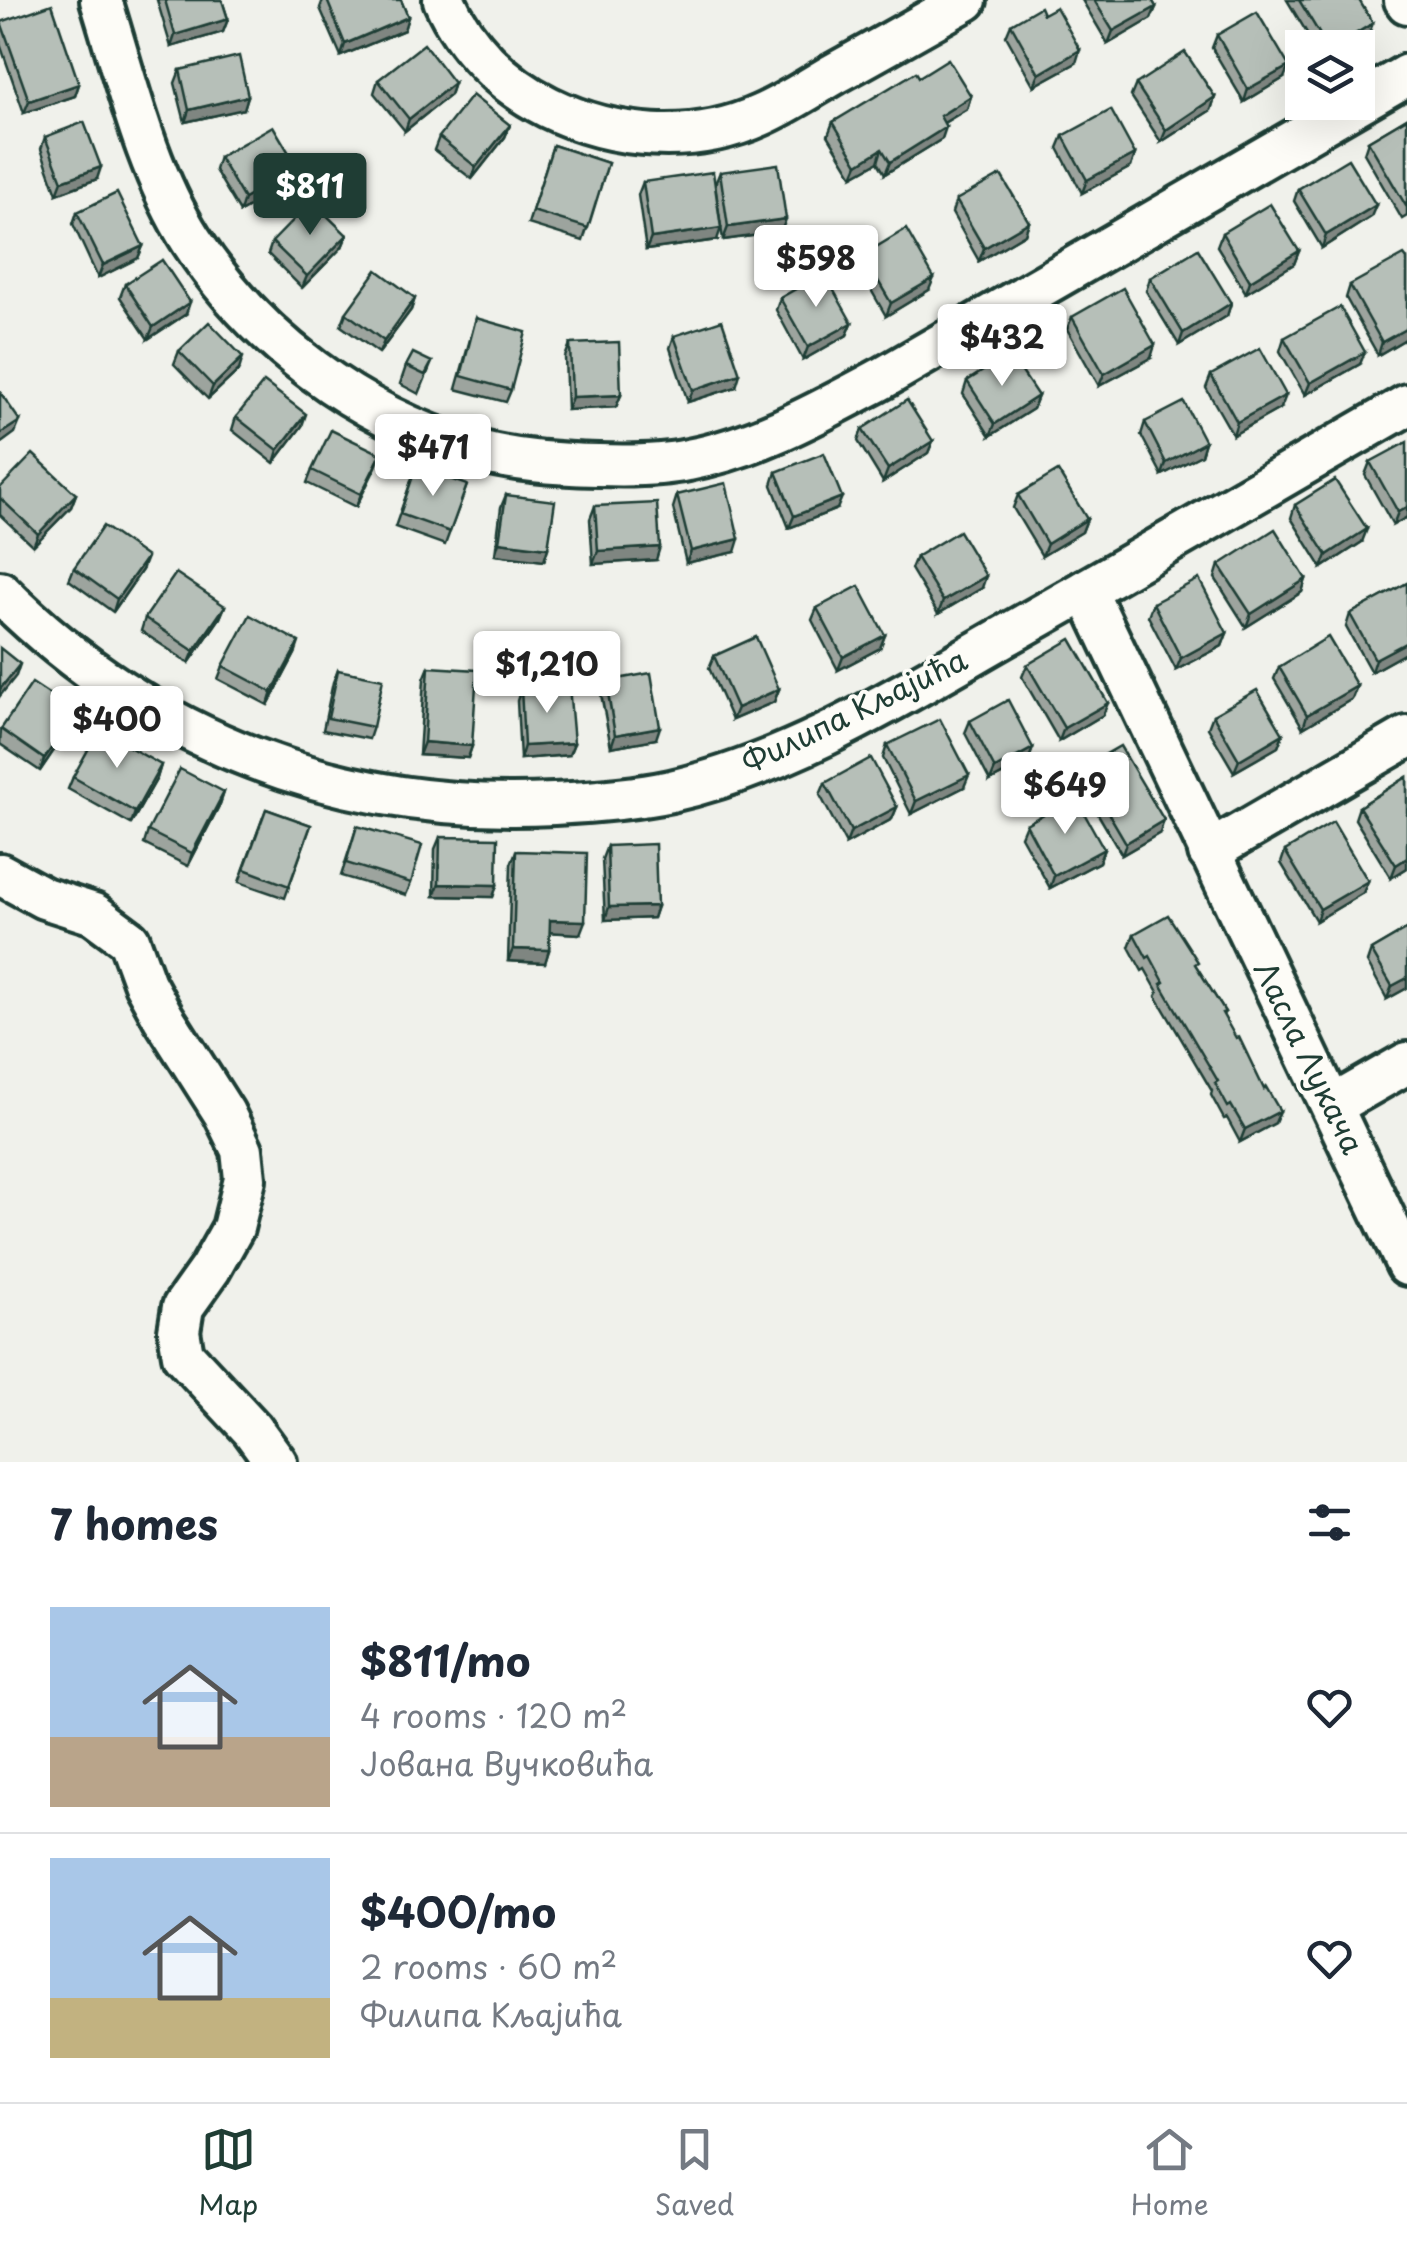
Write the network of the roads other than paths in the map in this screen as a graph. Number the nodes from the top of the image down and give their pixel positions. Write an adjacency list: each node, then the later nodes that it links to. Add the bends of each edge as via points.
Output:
1 (101, 0): 4 (street, via 173,208 192,243 264,331 339,388 398,422 472,449 546,464 687,461 814,415)
2 (444, 0): 3 (street, via 470,45 527,96 577,120 647,135 709,130 761,115)
3 (966, 0)
4 (1407, 75)
5 (1407, 405): 6 (street, Филипа Кљајића)
6 (1086, 590): 7 (street, Филипа Кљајића, via 892,700 741,770 671,791 497,807 371,794 240,754 104,682); 9 (street, Ласла Лукача)
7 (0, 592)
8 (1407, 737): 9 (street)
9 (1208, 852): 12 (street, Ласла Лукача)
10 (0, 874): 14 (street, via 94,914 129,940 162,1017 238,1138 246,1179 238,1212 183,1307 179,1345)
11 (1407, 1063): 12 (street)
12 (1332, 1106): 13 (street, Ласла Лукача)
13 (1407, 1265)
14 (276, 1462)

